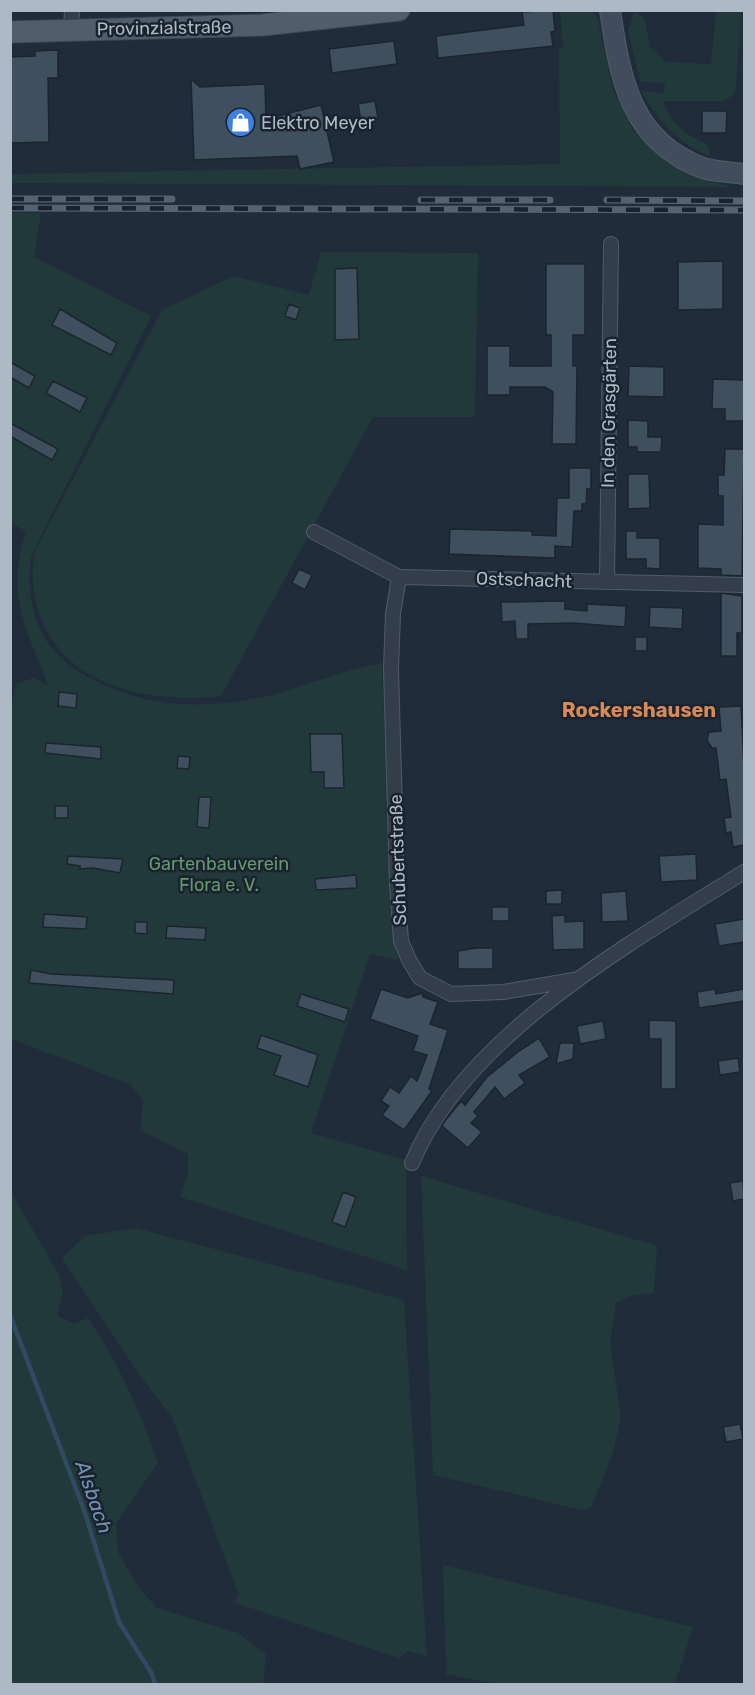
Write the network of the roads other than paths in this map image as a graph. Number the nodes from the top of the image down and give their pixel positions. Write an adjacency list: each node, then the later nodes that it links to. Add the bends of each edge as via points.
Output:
1 (399, 10): 3 (main road, Provinzialstraße, via 263,26)
2 (610, 10): 5 (street, via 624,87 645,126 670,152 705,168)
3 (72, 20): 4 (main road, Provinzialstraße)
4 (10, 32)
5 (744, 174)
6 (611, 244): 9 (street, In den Grasgärten)
7 (314, 532): 8 (street, Ostschacht)
8 (399, 577): 9 (street, Ostschacht); 12 (street, Schubertstraße, via 391,668 397,885 405,951 420,978 451,994 503,992)
9 (607, 582): 10 (street, Ostschacht)
10 (744, 585)
11 (744, 872): 12 (street, Schubertstraße)
12 (574, 980): 13 (street, Schubertstraße, via 494,1050 451,1098 425,1132)
13 (412, 1163)

